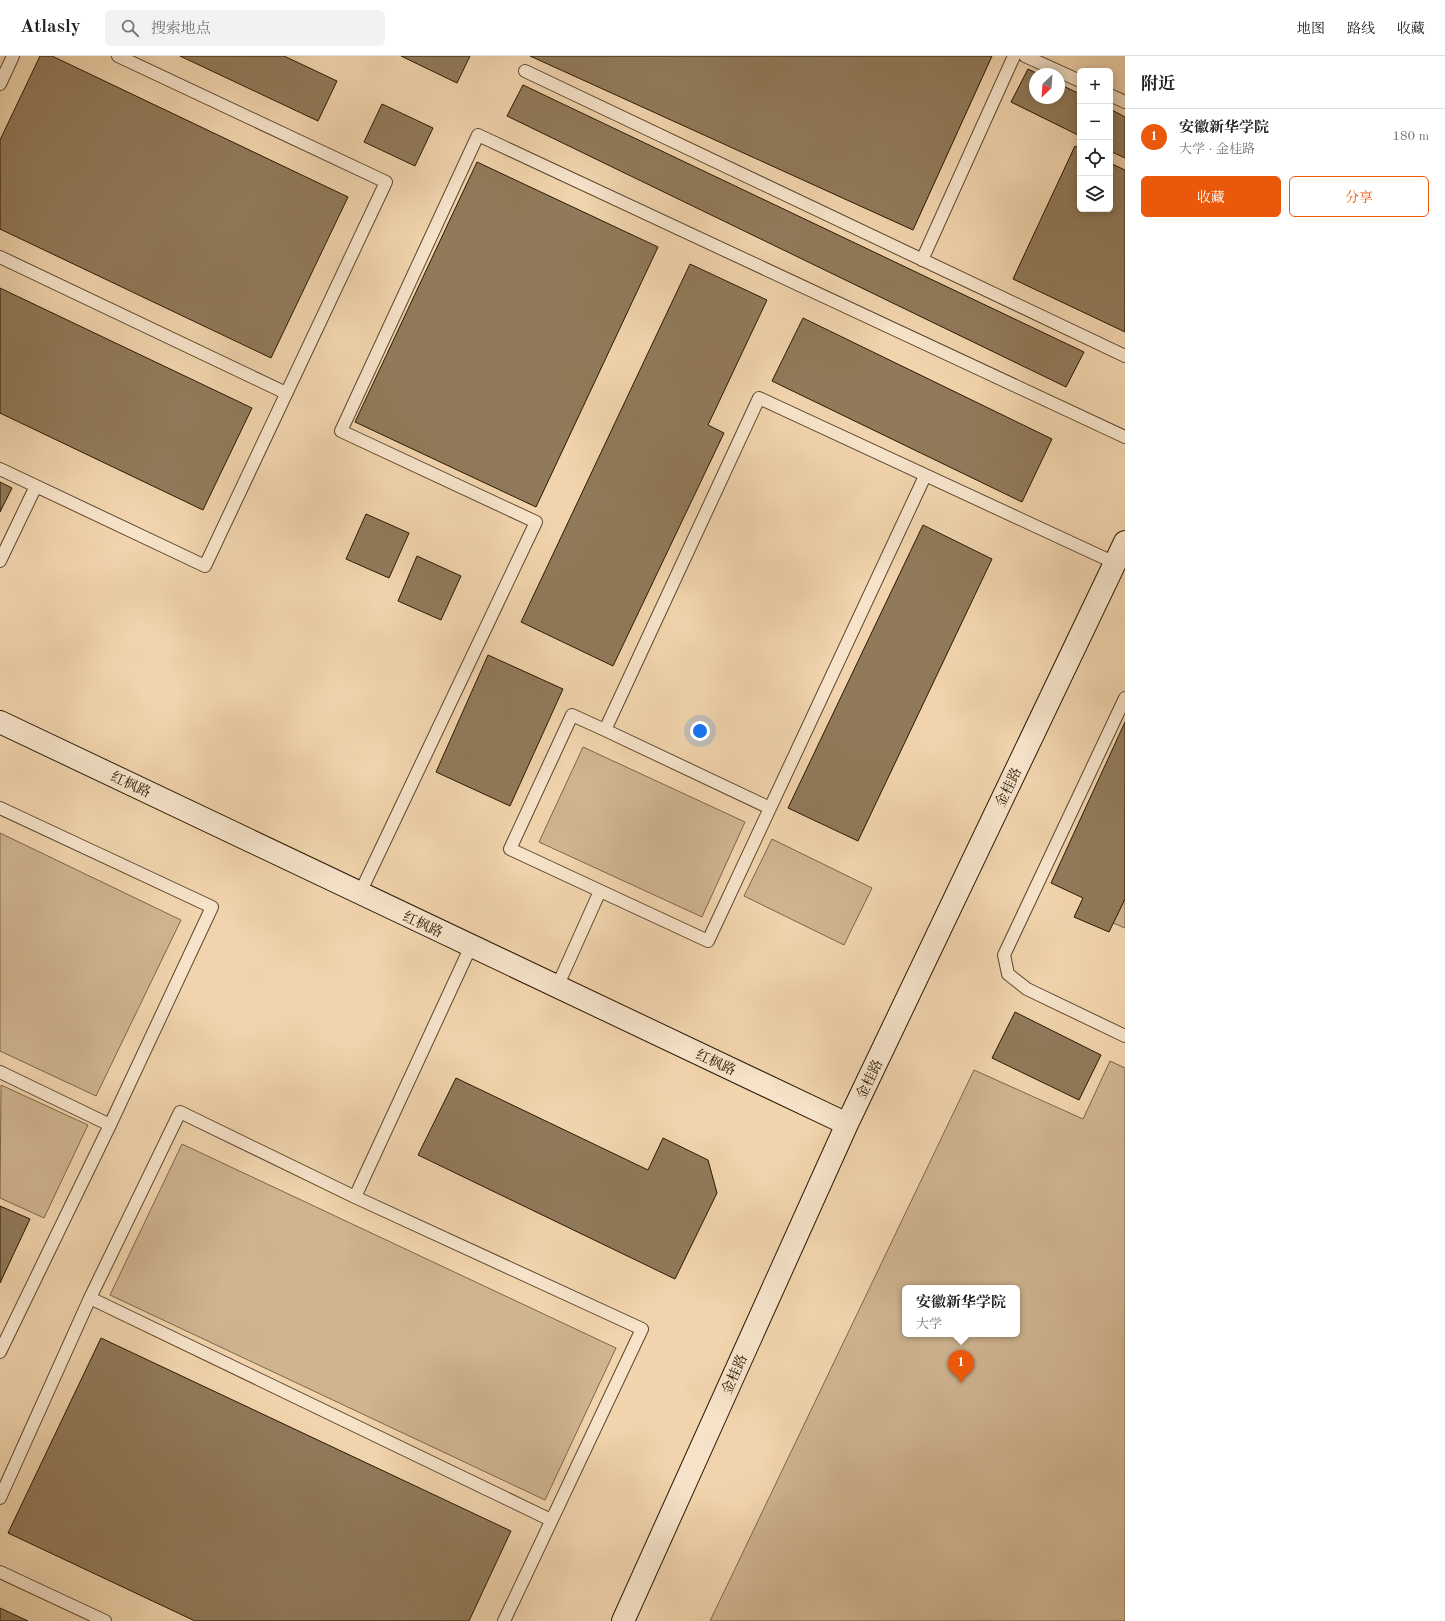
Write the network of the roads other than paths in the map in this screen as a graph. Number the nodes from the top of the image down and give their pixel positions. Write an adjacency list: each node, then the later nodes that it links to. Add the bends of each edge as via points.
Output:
1 (13, 56): 7 (lane)
2 (118, 56): 13 (lane, via 386,182)
3 (1014, 56): 11 (lane)
4 (1025, 56): 6 (lane)
5 (525, 71): 11 (lane)
6 (1077, 80)
7 (0, 84)
8 (1113, 96): 9 (lane)
9 (1125, 102)
10 (0, 258): 13 (lane)
11 (922, 260): 12 (lane)
12 (1125, 356)
13 (286, 393): 17 (lane, via 205,566)
14 (1125, 437): 27 (lane, via 478,135 341,431 536,522)
15 (0, 469): 17 (lane)
16 (925, 476): 20 (lane); 23 (lane, via 759,398); 25 (lane)
17 (36, 486): 19 (lane)
18 (1125, 542): 20 (street, 金桂路)
19 (0, 562)
20 (1115, 563): 33 (street, 金桂路)
21 (1125, 698): 30 (lane, via 1004,955 1008,974 1027,989)
22 (0, 722): 27 (street, 红枫路)
23 (605, 730): 25 (lane); 26 (lane, via 572,715 510,849)
24 (0, 808): 32 (lane, via 212,907)
25 (770, 808): 26 (lane, via 708,941)
26 (600, 890): 29 (lane)
27 (360, 894): 28 (street, 红枫路)
28 (470, 946): 29 (street, 红枫路); 34 (lane)
29 (556, 987): 33 (street, 红枫路)
30 (1125, 1036)
31 (0, 1072): 32 (lane)
32 (110, 1124): 36 (lane)
33 (847, 1124): 42 (street, 金桂路)
34 (354, 1197): 35 (lane, via 180,1112); 38 (lane, via 642,1329)
35 (90, 1298): 37 (lane); 38 (lane)
36 (0, 1352)
37 (0, 1498)
38 (551, 1520): 41 (lane)
39 (0, 1572): 40 (lane)
40 (105, 1621)
41 (504, 1621)
42 (622, 1621)

